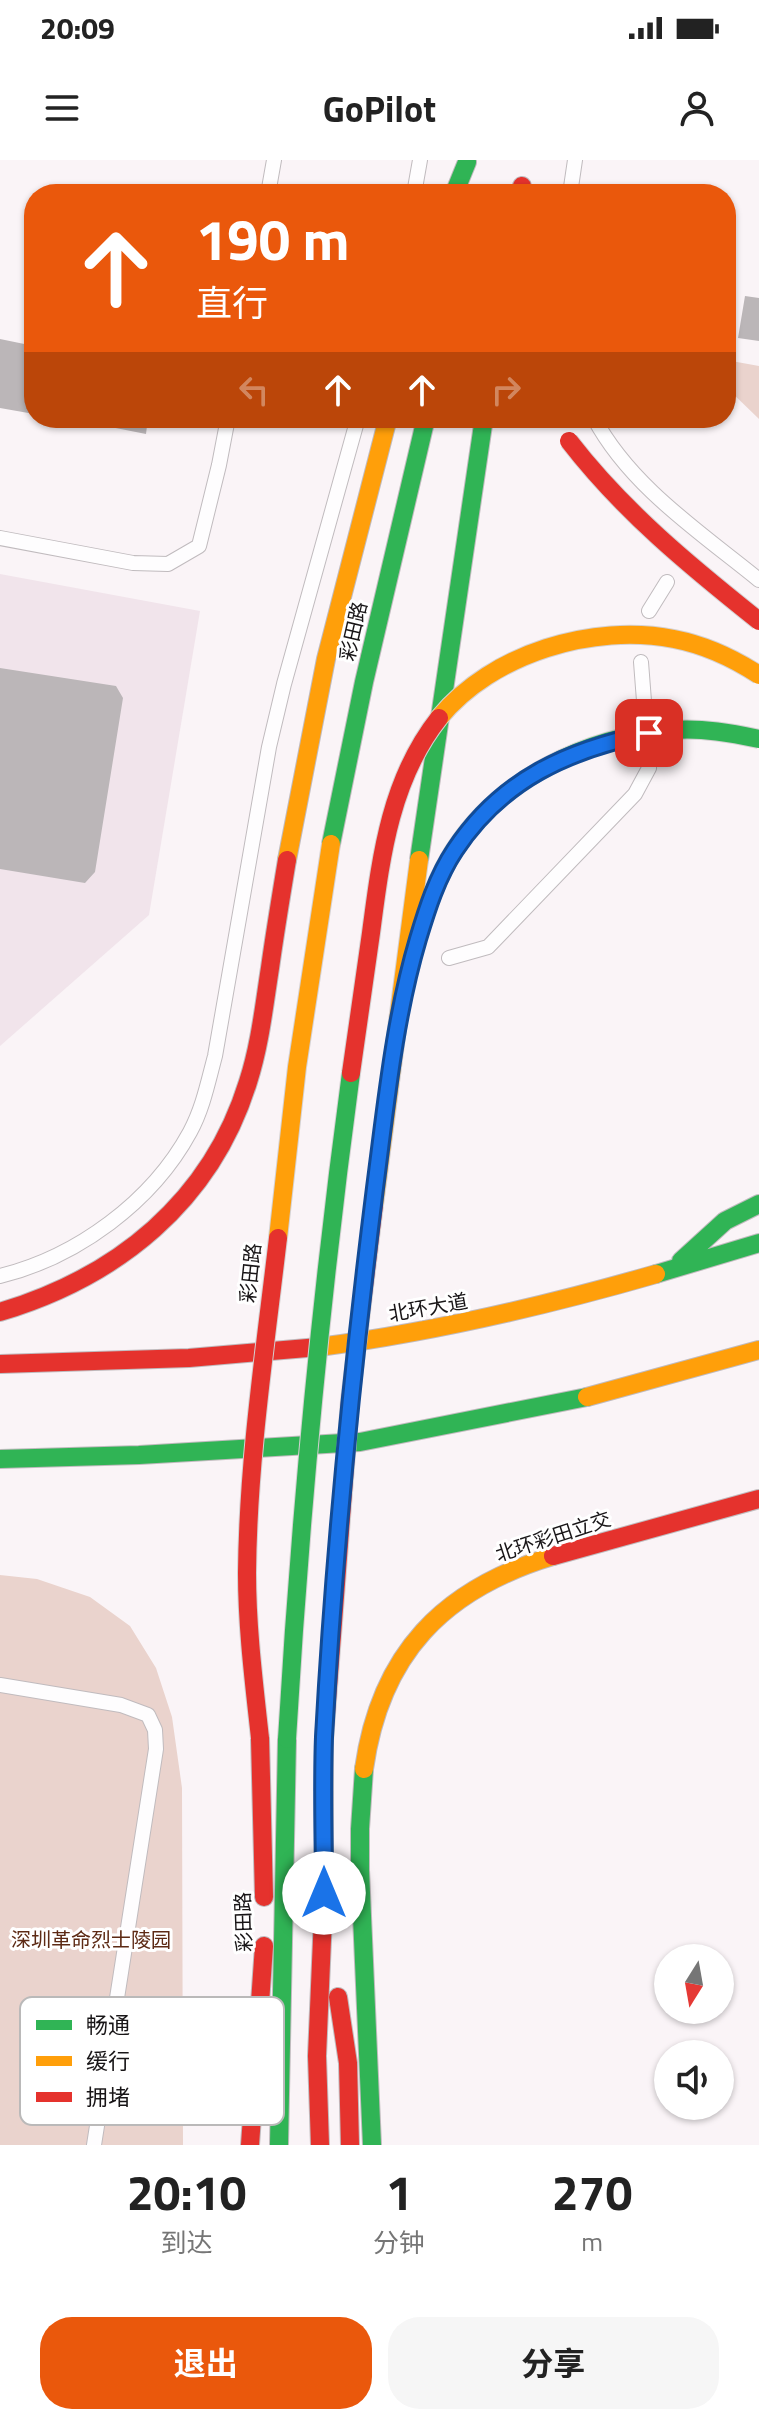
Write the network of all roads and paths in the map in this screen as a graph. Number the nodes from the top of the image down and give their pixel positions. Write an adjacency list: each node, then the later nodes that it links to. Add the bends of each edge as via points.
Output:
1 (274, 160): 5 (lane)
2 (420, 160): 6 (lane)
3 (575, 160): 9 (lane)
4 (467, 161): 7 (main road); 8 (main road)
5 (270, 184)
6 (416, 184)
7 (458, 184)
8 (464, 184)
9 (571, 184)
10 (226, 428): 17 (lane, via 199,546 168,564 133,563)
11 (355, 428): 32 (lane, via 269,747 215,1056 191,1131 143,1194 107,1225 67,1249)
12 (385, 428): 33 (main road, via 326,659 284,874 262,1022 233,1119 185,1195 128,1251 59,1292)
13 (424, 428): 40 (main road, 彩田路, bridge, via 331,844 297,1067 252,1466 247,1574 260,1738)
14 (483, 428): 28 (main road, bridge)
15 (599, 428): 18 (lane, via 634,475)
16 (567, 436): 21 (main road, bridge, via 626,511)
17 (0, 538)
18 (759, 580)
19 (667, 582): 20 (lane)
20 (649, 611)
21 (759, 621)
22 (641, 662): 24 (lane)
23 (759, 675): 44 (main road, bridge, via 703,647 662,637 572,640 496,671 457,700 427,733 404,774 378,879 329,1234 298,1548)
24 (645, 714)
25 (759, 739): 28 (main road, bridge, via 697,730 625,738 572,755 503,794 453,853 429,903)
26 (649, 768): 27 (lane, via 635,794 488,947)
27 (449, 958)
28 (402, 992): 39 (main road, bridge, via 350,1401 324,1740)
29 (759, 1204): 31 (main road, via 725,1221)
30 (759, 1243): 31 (main road, 北环大道)
31 (672, 1270): 35 (main road, 北环大道, via 500,1316 371,1339 225,1357)
32 (0, 1276)
33 (0, 1312)
34 (759, 1350): 36 (main road, via 585,1398 360,1442)
35 (0, 1364)
36 (0, 1459)
37 (759, 1499): 54 (main road, 北环彩田立交, via 541,1559 479,1585 426,1627 387,1684 362,1768 359,1840)
38 (0, 1685): 41 (lane, via 121,1705 148,1715 155,1730)
39 (324, 1893): 52 (main road, via 317,2056); 53 (main road, via 348,2063)
40 (265, 1936): 42 (main road); 43 (main road, 彩田路)
41 (117, 1997)
42 (261, 1997)
43 (269, 1997)
44 (281, 1997)
45 (97, 2125): 49 (lane)
46 (251, 2125): 50 (main road)
47 (276, 2125): 51 (main road, 彩田路)
48 (277, 2125): 51 (main road, bridge)
49 (94, 2145)
50 (250, 2145)
51 (277, 2145)
52 (320, 2145)
53 (350, 2145)
54 (372, 2145)

